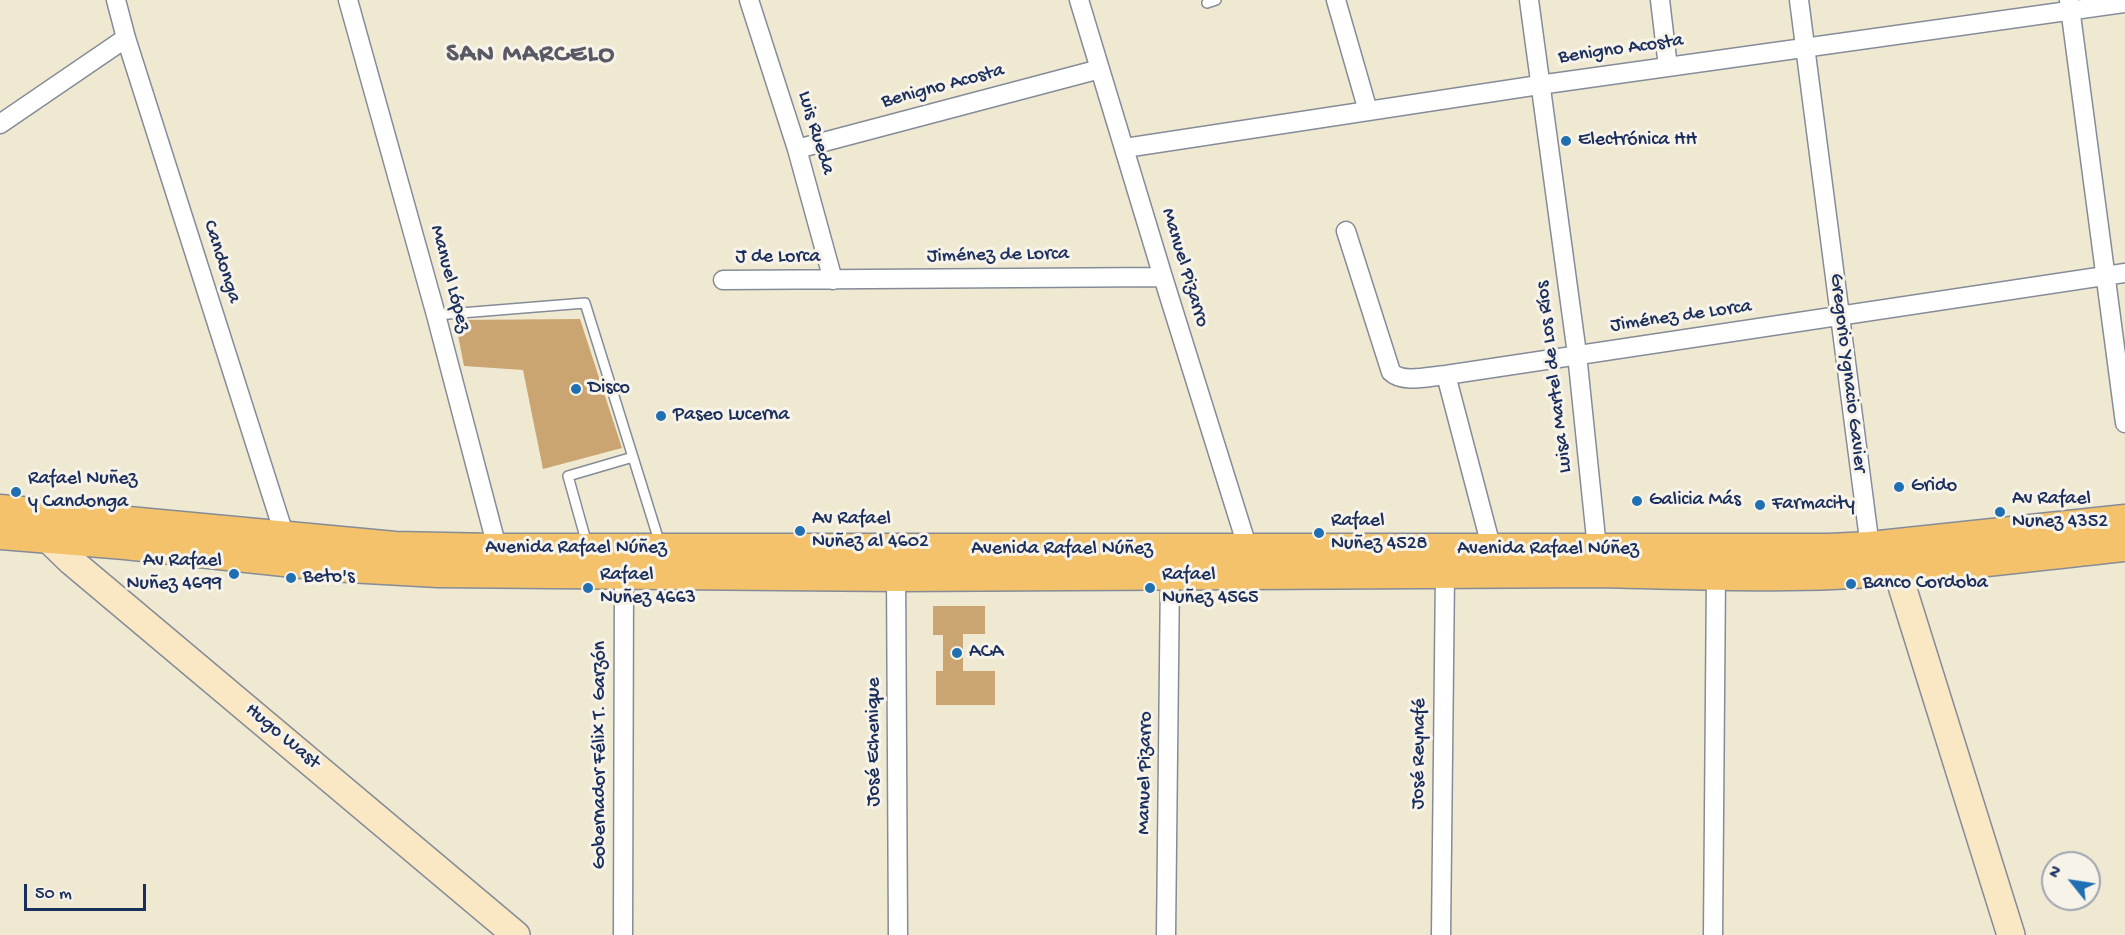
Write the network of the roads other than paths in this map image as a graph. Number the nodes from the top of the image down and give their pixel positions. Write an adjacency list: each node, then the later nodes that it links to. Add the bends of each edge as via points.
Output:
1 (116, 0): 11 (street, Candonga)
2 (348, 0): 26 (street, Manuel López)
3 (749, 0): 19 (street, Luis Rueda)
4 (1079, 0): 14 (street, Manuel Pizarro)
5 (1336, 0): 16 (street)
6 (1529, 0): 15 (street, Luisa Martel de Los Ríos)
7 (1659, 0): 13 (street)
8 (1799, 0): 12 (street, Gregorio Ygnacio Gavier)
9 (2125, 3): 10 (street, Benigno Acosta)
10 (2070, 5): 12 (street, Benigno Acosta); 22 (street)
11 (126, 38): 17 (street); 35 (street, Candonga)
12 (1805, 48): 13 (street, Benigno Acosta); 27 (street, Gregorio Ygnacio Gavier)
13 (1668, 67): 15 (street, Benigno Acosta)
14 (1100, 69): 18 (street, Manuel Pizarro); 19 (street, Benigno Acosta)
15 (1539, 85): 16 (street, Benigno Acosta); 28 (street, Luisa Martel de Los Ríos)
16 (1368, 111): 18 (street, Benigno Acosta)
17 (0, 124)
18 (1125, 148): 23 (street, Manuel Pizarro)
19 (797, 149): 25 (street, Luis Rueda)
20 (1346, 231): 29 (street, Jiménez de Lorca, via 1391,372 1405,378)
21 (2125, 273): 22 (street, Jiménez de Lorca)
22 (2105, 276): 27 (street, Jiménez de Lorca); 30 (street)
23 (1163, 277): 25 (street, Jiménez de Lorca); 41 (street, Manuel Pizarro)
24 (723, 280): 25 (street, J de Lorca)
25 (833, 280)
26 (436, 315): 31 (lane, via 585,303); 44 (street, Manuel López)
27 (1839, 317): 28 (street, Jiménez de Lorca); 38 (street, Gregorio Ygnacio Gavier)
28 (1576, 354): 29 (street, Jiménez de Lorca); 43 (street, Luisa Martel de Los Ríos)
29 (1446, 375): 42 (street)
30 (2125, 423)
31 (633, 458): 39 (lane, via 568,476); 40 (lane)
32 (10, 511): 35 (main road, Avenida Rafael Núñez); 36 (main road, Hugo Wast)
33 (2125, 519): 38 (main road, Avenida Rafael Núñez)
34 (0, 534): 36 (main road, Avenida Rafael Núñez)
35 (285, 537): 44 (main road, Avenida Rafael Núñez)
36 (48, 539): 44 (main road, Avenida Rafael Núñez, via 354,568); 51 (main road, Hugo Wast)
37 (2125, 546): 46 (main road, Avenida Rafael Núñez)
38 (1870, 547): 43 (main road, Avenida Rafael Núñez); 46 (main road)
39 (588, 548): 40 (main road, Avenida Rafael Núñez); 44 (main road, Avenida Rafael Núñez)
40 (662, 549): 45 (main road, Avenida Rafael Núñez)
41 (1248, 549): 42 (main road, Avenida Rafael Núñez); 45 (main road, Avenida Rafael Núñez)
42 (1492, 550): 43 (main road, Avenida Rafael Núñez)
43 (1598, 560): 47 (main road, Avenida Rafael Núñez); 48 (main road, Avenida Rafael Núñez)
44 (496, 561): 49 (main road, Avenida Rafael Núñez)
45 (896, 563): 49 (main road, Avenida Rafael Núñez); 50 (main road, Avenida Rafael Núñez); 53 (street, José Echenique)
46 (1894, 570): 48 (main road, Avenida Rafael Núñez); 57 (main road)
47 (1445, 573): 50 (main road, Avenida Rafael Núñez); 55 (street, José Reynafé)
48 (1716, 574): 56 (street)
49 (624, 575): 52 (street, Gobernador Félix T. Garzón)
50 (1170, 575): 54 (street, Manuel Pizarro)
51 (516, 935)
52 (623, 935)
53 (898, 935)
54 (1166, 935)
55 (1440, 935)
56 (1713, 935)
57 (2011, 935)

